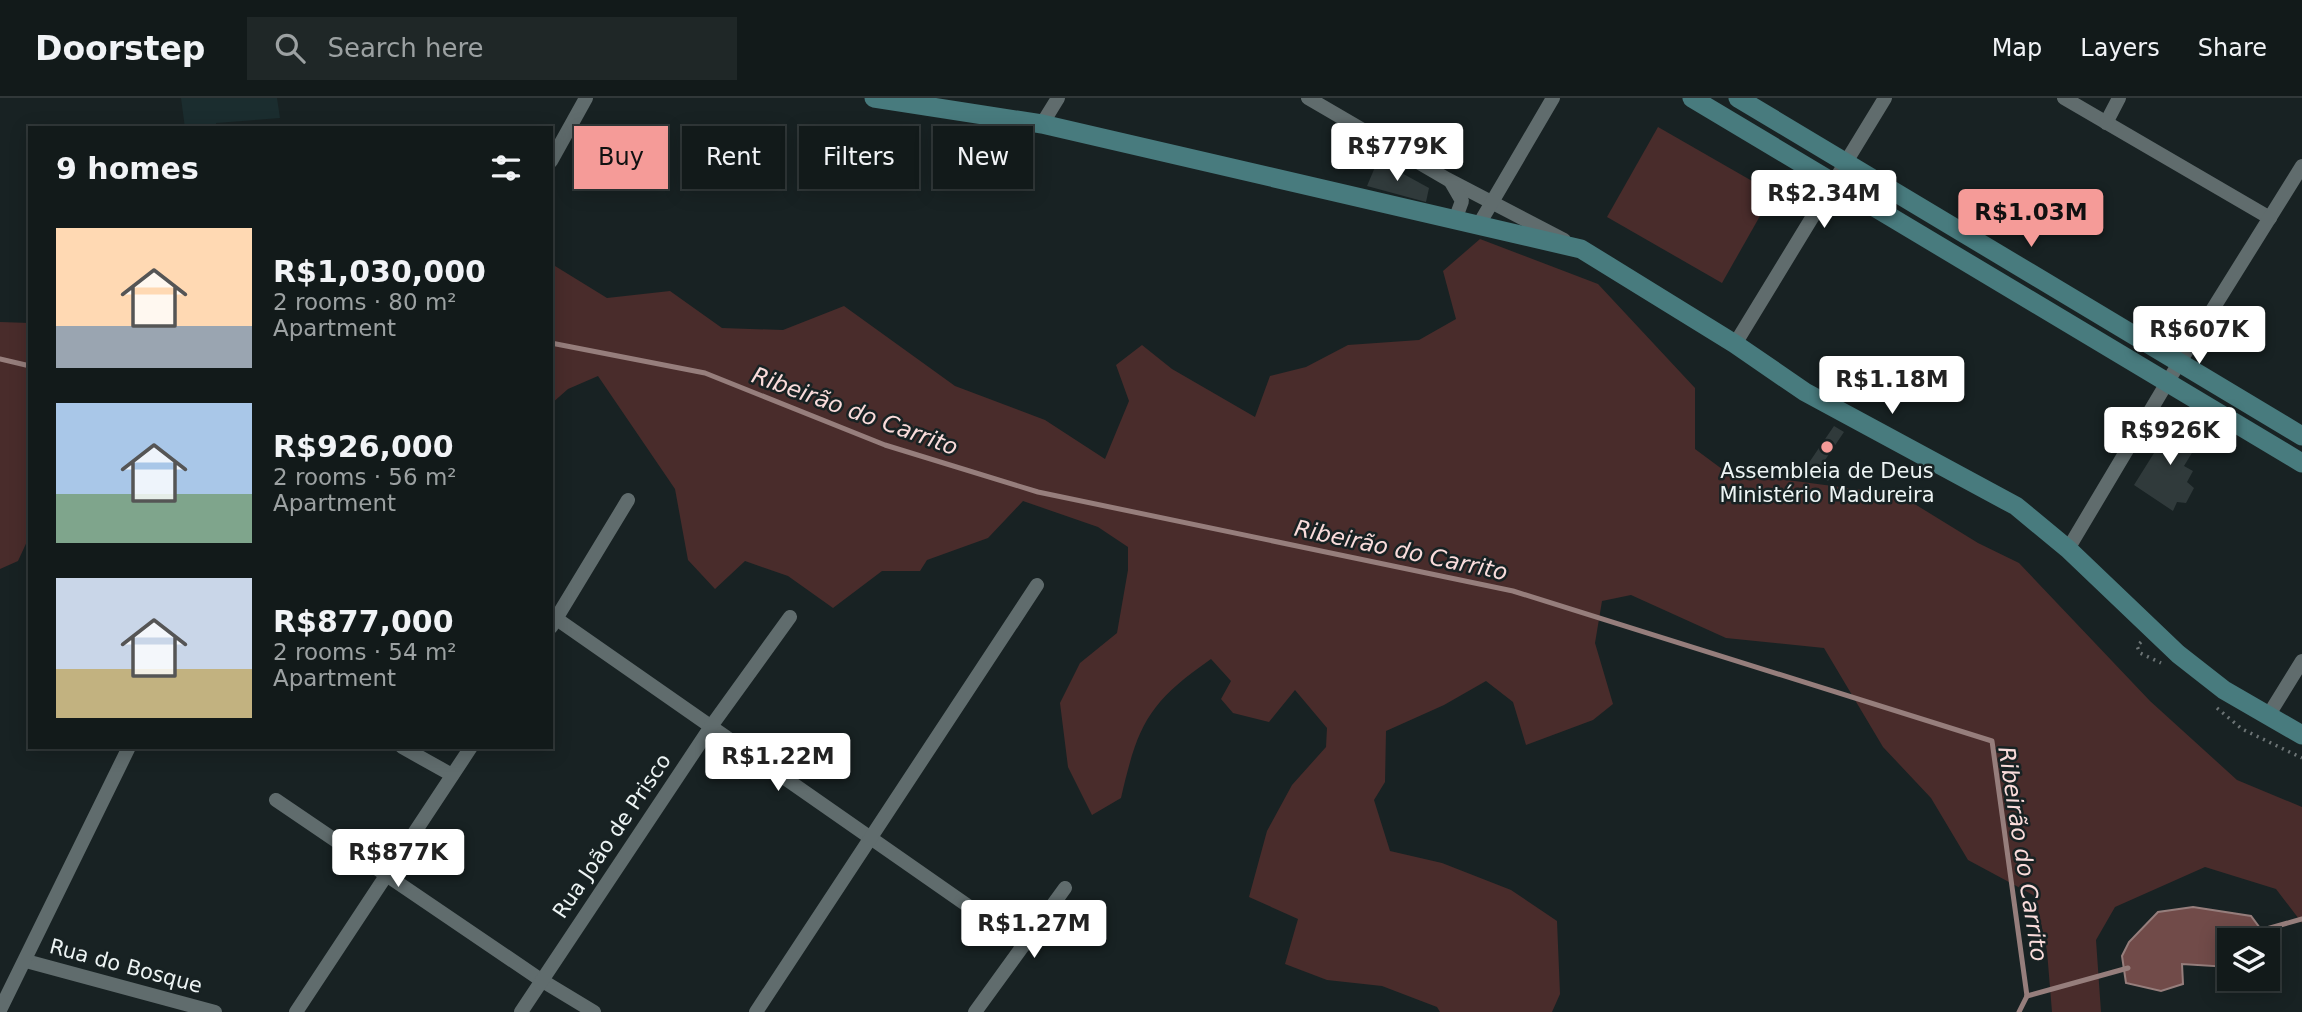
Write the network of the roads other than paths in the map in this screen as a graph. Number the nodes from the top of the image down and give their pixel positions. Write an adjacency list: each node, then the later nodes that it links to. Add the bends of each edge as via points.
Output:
1 (586, 98): 15 (street)
2 (874, 98): 12 (main road)
3 (937, 98): 12 (street)
4 (1058, 98): 14 (street)
5 (1308, 98): 18 (street)
6 (1553, 98): 20 (street)
7 (1692, 98): 19 (main road)
8 (1738, 98): 16 (main road)
9 (1885, 98): 16 (street)
10 (2064, 98): 13 (street)
11 (2119, 98): 13 (street)
12 (961, 112): 14 (main road)
13 (2106, 122): 21 (street)
14 (1042, 124): 22 (main road)
15 (553, 157)
16 (1844, 161): 19 (street); 26 (main road)
17 (2302, 166): 21 (street)
18 (1447, 179): 20 (street); 22 (street, via 1461,195)
19 (1832, 183): 25 (street); 27 (main road)
20 (1491, 202): 23 (street); 24 (street)
21 (2270, 218): 26 (street)
22 (1455, 220): 23 (main road)
23 (1478, 226): 24 (main road)
24 (1581, 249): 25 (main road)
25 (1735, 344): 31 (main road, via 1805,392 2016,506)
26 (2180, 362): 27 (street); 28 (main road)
27 (2168, 381): 29 (main road); 31 (street)
28 (2302, 436)
29 (2302, 463)
30 (628, 500): 34 (street)
31 (2068, 549): 36 (main road, via 2178,654 2224,690)
32 (1037, 585): 44 (street)
33 (790, 617): 37 (street, Rua João de Prisco)
34 (553, 620): 37 (street)
35 (2302, 661): 36 (street)
36 (2268, 716): 38 (main road)
37 (712, 725): 44 (street); 49 (street, Rua João de Prisco)
38 (2302, 735)
39 (128, 749): 48 (street)
40 (406, 749): 42 (street)
41 (470, 749): 42 (street)
42 (453, 775): 45 (street)
43 (276, 800): 45 (street)
44 (872, 837): 47 (street); 55 (street)
45 (386, 876): 49 (street); 52 (street)
46 (1065, 888): 47 (street)
47 (1024, 945): 56 (street)
48 (26, 961): 50 (street); 51 (street, Rua do Bosque)
49 (541, 980): 53 (street, Rua João de Prisco); 54 (street)
50 (0, 1010)
51 (215, 1012)
52 (296, 1012)
53 (520, 1012)
54 (594, 1012)
55 (756, 1012)
56 (975, 1012)

